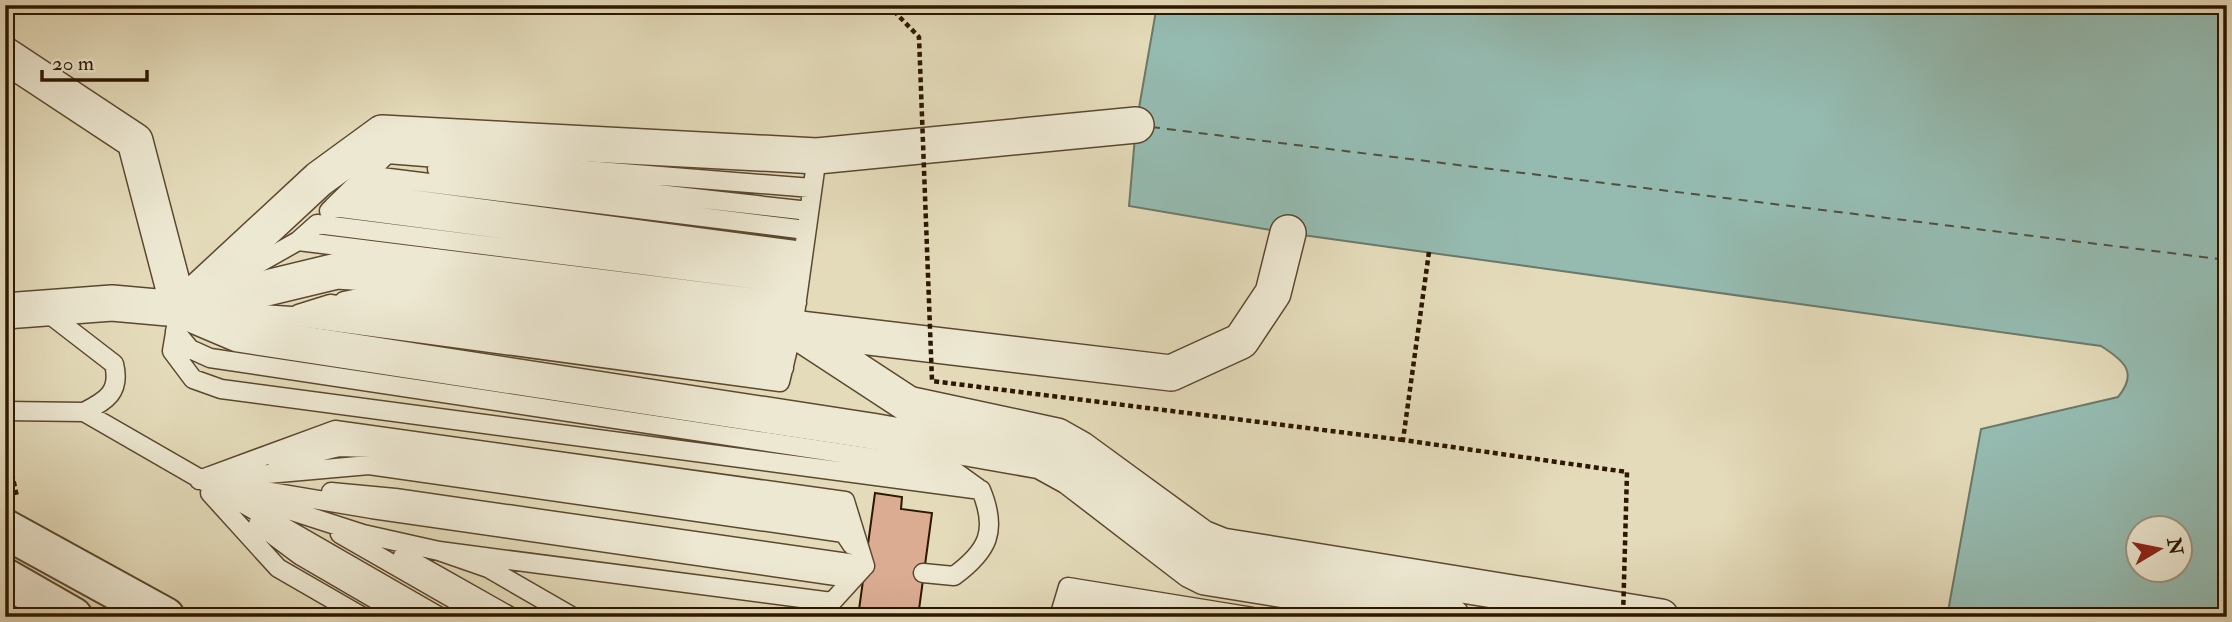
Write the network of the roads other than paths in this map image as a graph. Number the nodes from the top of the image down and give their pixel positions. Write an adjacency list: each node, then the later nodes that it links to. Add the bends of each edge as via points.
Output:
1 (5, 55): 16 (street, via 135,141)
2 (1136, 125): 3 (street)
3 (805, 166): 4 (lane, via 387,154); 7 (lane); 16 (street, via 382,133 319,179)
4 (372, 169): 5 (lane); 7 (lane); 9 (lane)
5 (349, 191): 6 (lane); 13 (lane)
6 (333, 207): 8 (lane); 13 (lane)
7 (809, 211): 9 (lane)
8 (317, 224): 11 (lane); 13 (lane)
9 (806, 230): 13 (lane)
10 (1288, 233): 13 (street, via 1273,293 1241,341 1171,373 900,341)
11 (298, 242): 13 (lane); 16 (lane)
12 (41, 308): 14 (street); 16 (street, via 112,303); 18 (lane, via 114,364 117,378 108,400)
13 (795, 308): 15 (lane, via 330,304); 15 (lane, via 780,382); 16 (street, via 337,271); 40 (street, via 908,404 1056,436 1202,538 1222,546)
14 (5, 312)
15 (291, 316): 16 (lane)
16 (177, 320): 20 (lane, via 190,349 211,358 953,470); 20 (lane, via 172,351 193,379 221,389); 39 (street, via 239,334 1041,461 1070,477 1205,577)
17 (5, 411): 18 (lane)
18 (84, 412): 19 (lane)
19 (199, 480): 21 (lane); 25 (lane, via 836,576); 25 (lane, via 369,465 844,533); 25 (lane, via 335,430 845,501); 31 (lane, via 278,568); 32 (lane, via 301,556); 33 (lane)
20 (981, 490): 26 (lane, via 990,512 988,538 974,561 954,576)
21 (309, 516): 23 (lane); 34 (lane)
22 (5, 529): 30 (street)
23 (363, 534): 24 (lane); 35 (lane)
24 (439, 551): 25 (lane, via 832,602); 36 (lane, via 488,568)
25 (865, 566)
26 (923, 573)
27 (5, 579): 29 (street)
28 (1063, 607): 37 (lane); 38 (lane)
29 (73, 617)
30 (165, 617)
31 (363, 617)
32 (406, 617)
33 (440, 617)
34 (485, 617)
35 (512, 617)
36 (573, 617)
37 (1163, 617)
38 (1252, 617)
39 (1452, 617)
40 (1661, 617)

